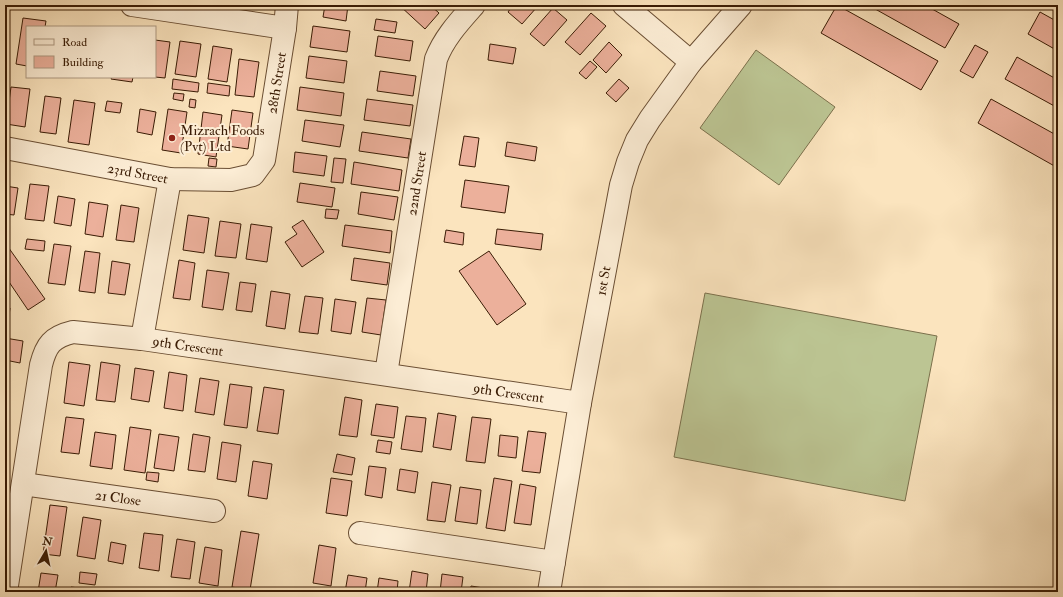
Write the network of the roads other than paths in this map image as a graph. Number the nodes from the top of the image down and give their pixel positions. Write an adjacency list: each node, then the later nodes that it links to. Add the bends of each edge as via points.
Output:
1 (132, 5): 6 (street)
2 (287, 5): 6 (street, 28th Street)
3 (474, 5): 12 (street, 22nd Street, via 448,35 436,59)
4 (624, 5): 7 (street)
5 (741, 5): 7 (street, 1st St)
6 (285, 28): 9 (street, 28th Street)
7 (690, 62): 13 (street, 1st St, via 637,140 628,162 621,185)
8 (5, 148): 10 (street, 23rd Street)
9 (264, 160): 10 (street, 23rd Street, via 253,175 231,180)
10 (170, 179): 11 (street)
11 (142, 338): 12 (street, 9th Crescent); 14 (street, 9th Crescent, via 73,332 51,342 44,352 41,365)
12 (386, 374): 13 (street, 9th Crescent)
13 (580, 403): 18 (street, 1st St)
14 (23, 484): 15 (street, 21 Close); 16 (street, 9th Crescent)
15 (214, 511)
16 (10, 524): 19 (street, 9th Crescent)
17 (360, 533): 18 (street)
18 (554, 562): 20 (street, 1st St)
19 (6, 592)
20 (549, 592)

